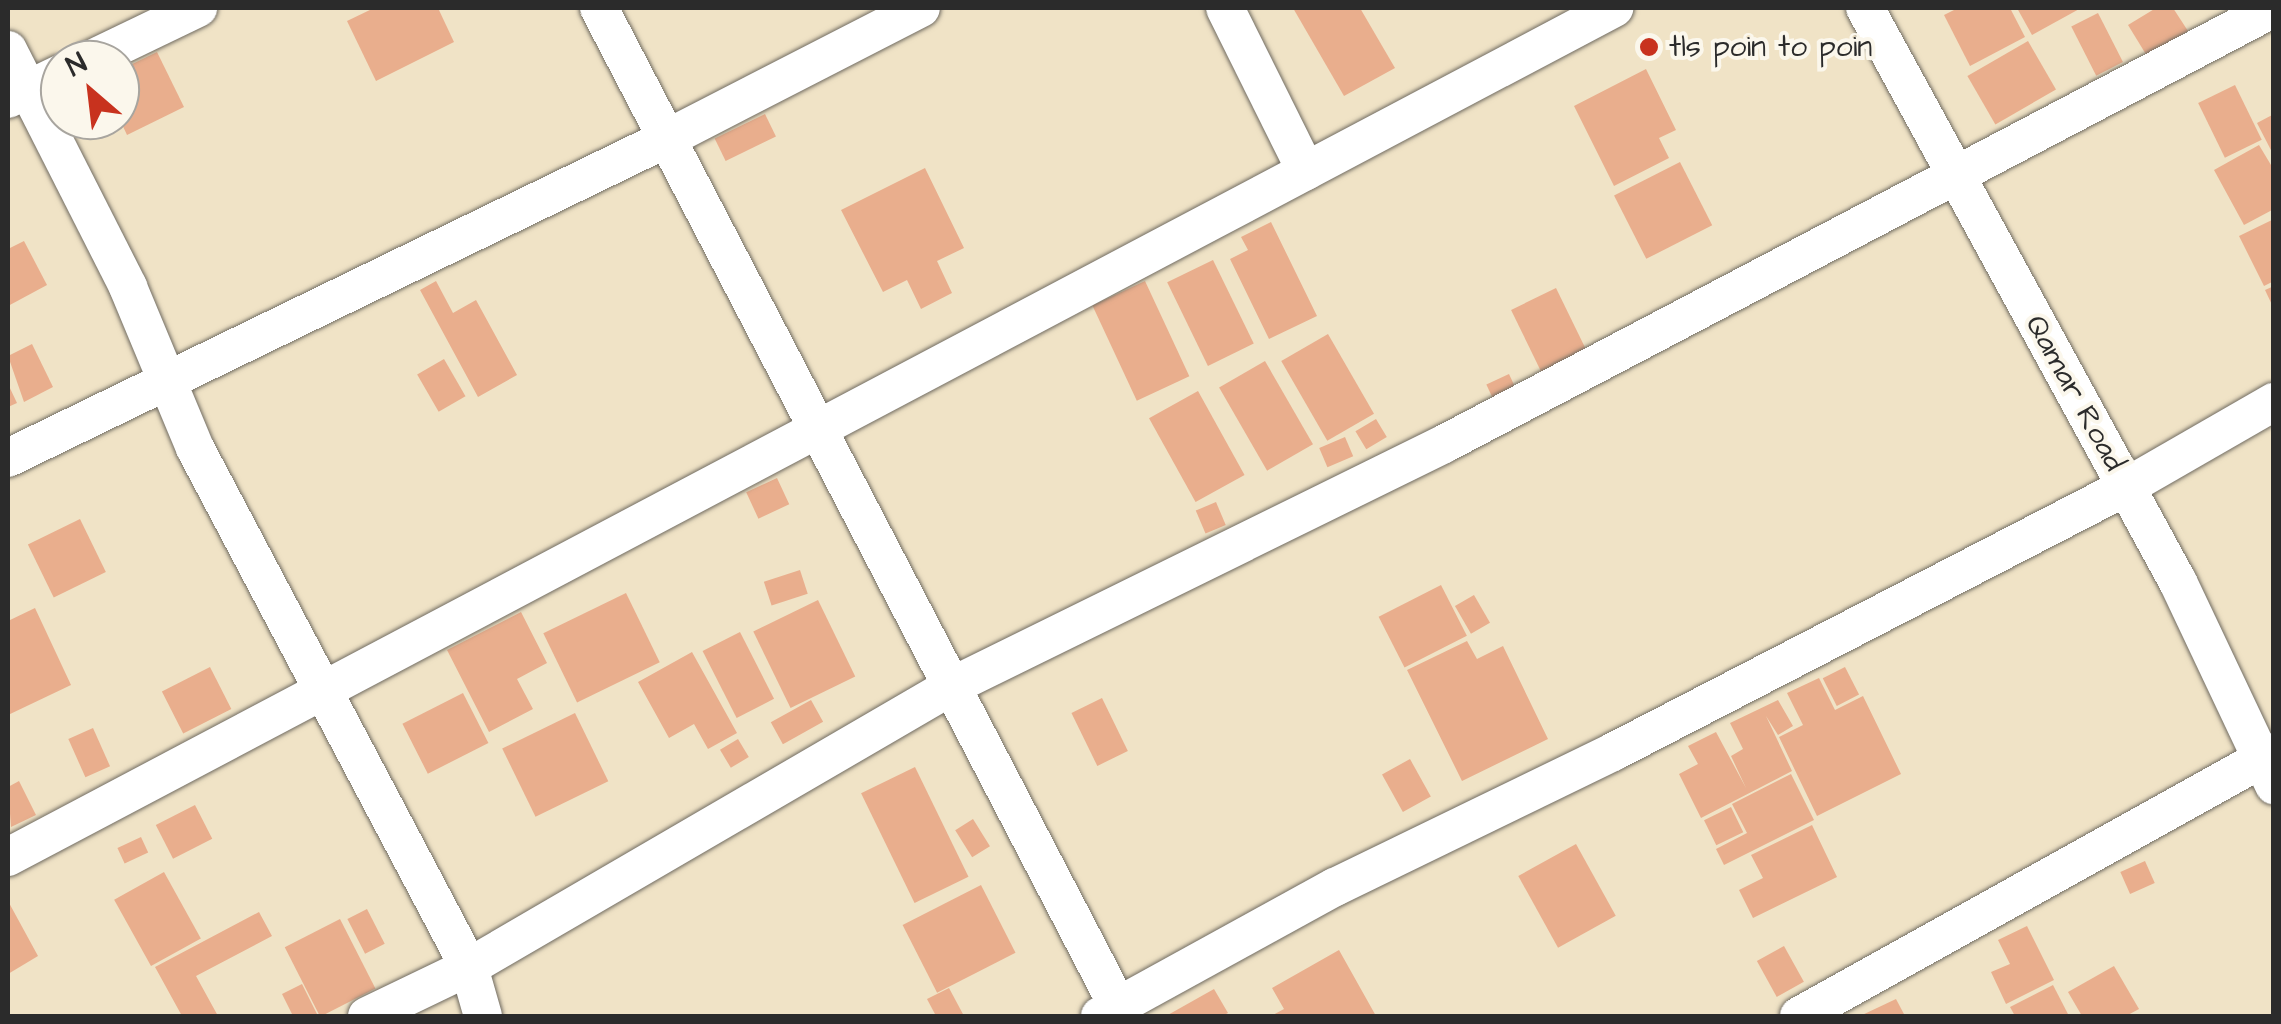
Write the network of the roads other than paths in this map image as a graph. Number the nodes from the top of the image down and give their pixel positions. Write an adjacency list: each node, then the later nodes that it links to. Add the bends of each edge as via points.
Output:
1 (198, 8): 8 (street)
2 (598, 8): 11 (street)
3 (921, 8): 11 (street)
4 (1225, 8): 12 (street)
5 (1614, 8): 12 (street)
6 (1865, 8): 13 (street, Qamar Road)
7 (2274, 8): 13 (street)
8 (132, 40)
9 (8, 50): 10 (street)
10 (32, 88): 14 (street, via 128,287)
11 (670, 137): 14 (street); 16 (street)
12 (1306, 171): 16 (street)
13 (1958, 178): 18 (street, Qamar Road); 19 (street, via 1444,444)
14 (162, 378): 17 (street); 20 (street)
15 (2274, 402): 18 (street)
16 (818, 434): 19 (street); 20 (street)
17 (8, 458)
18 (2126, 487): 21 (street, Qamar Road); 24 (street, via 1335,887)
19 (952, 686): 23 (street); 24 (street)
20 (319, 691): 22 (street); 23 (street)
21 (2270, 766): 27 (street)
22 (8, 857)
23 (468, 967): 25 (street); 26 (street)
24 (1113, 1013)
25 (368, 1016)
26 (483, 1016)
27 (1799, 1016)

